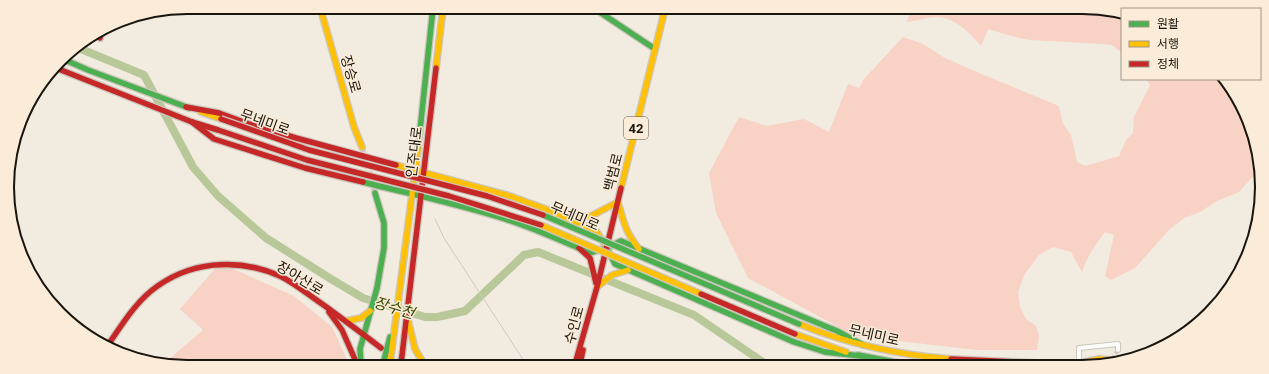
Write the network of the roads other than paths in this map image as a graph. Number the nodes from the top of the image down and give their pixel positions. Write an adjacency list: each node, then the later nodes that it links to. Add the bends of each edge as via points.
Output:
1 (322, 14): 11 (main road, 장승로, via 354,127)
2 (432, 14): 12 (main road, 인주대로)
3 (442, 14): 13 (main road, 인주대로)
4 (603, 14): 6 (main road)
5 (664, 14): 6 (main road, 백범로 / 42)
6 (655, 49): 17 (main road, 백범로 / 42)
7 (69, 61): 9 (main road, 무네미로)
8 (60, 70): 10 (main road, 무네미로)
9 (186, 107): 12 (main road, via 219,113 296,138); 31 (main road, 무네미로, bridge, via 281,142 451,186 540,214 799,324)
10 (192, 122): 15 (main road, via 214,138 305,168); 34 (main road, 무네미로, bridge, via 307,160 456,198 536,223 795,334)
11 (362, 146)
12 (416, 171): 13 (main road); 15 (main road, 인주대로)
13 (424, 173): 16 (main road, 인주대로); 18 (main road, via 510,196)
14 (376, 193): 25 (main road, via 384,223 385,240)
15 (412, 195): 16 (main road); 26 (main road, 인주대로)
16 (421, 197): 20 (main road, via 505,219); 27 (main road, 인주대로)
17 (618, 202): 18 (main road, via 597,214); 19 (main road, 백범로 / 42); 21 (main road, via 625,228)
18 (568, 218): 19 (main road, via 596,231)
19 (607, 247): 20 (main road, via 590,253); 21 (main road, via 621,241); 22 (main road, via 614,264); 23 (main road, 수인로 / 42)
20 (579, 248): 23 (main road, via 590,258)
21 (639, 249): 31 (main road, via 837,331)
22 (628, 270): 23 (main road, via 612,275); 34 (main road, via 794,342 825,352)
23 (596, 289): 41 (main road, 수인로 / 42); 42 (main road, 수인로 / 42)
24 (317, 301): 28 (main road, 장아산로); 30 (main road, 장아산로, via 279,276 257,268 220,263 200,266 169,278 151,290); 35 (main road, via 336,320 347,338)
25 (371, 309): 28 (main road, via 362,318); 29 (main road)
26 (396, 316): 37 (main road); 38 (main road)
27 (407, 318): 39 (main road); 40 (main road, via 415,349)
28 (345, 321): 29 (main road, 장아산로)
29 (364, 334): 32 (main road, 장아산로); 36 (main road, via 358,356)
30 (110, 342)
31 (863, 345): 44 (main road, 무네미로, via 904,354)
32 (381, 348)
33 (1118, 350): 45 (street, via 1118,344 1079,348)
34 (861, 356): 43 (main road, 무네미로)
35 (355, 360)
36 (360, 360)
37 (384, 360)
38 (390, 360)
39 (402, 360)
40 (422, 360)
41 (577, 360)
42 (581, 360)
43 (883, 360)
44 (978, 360)
45 (1080, 360)

